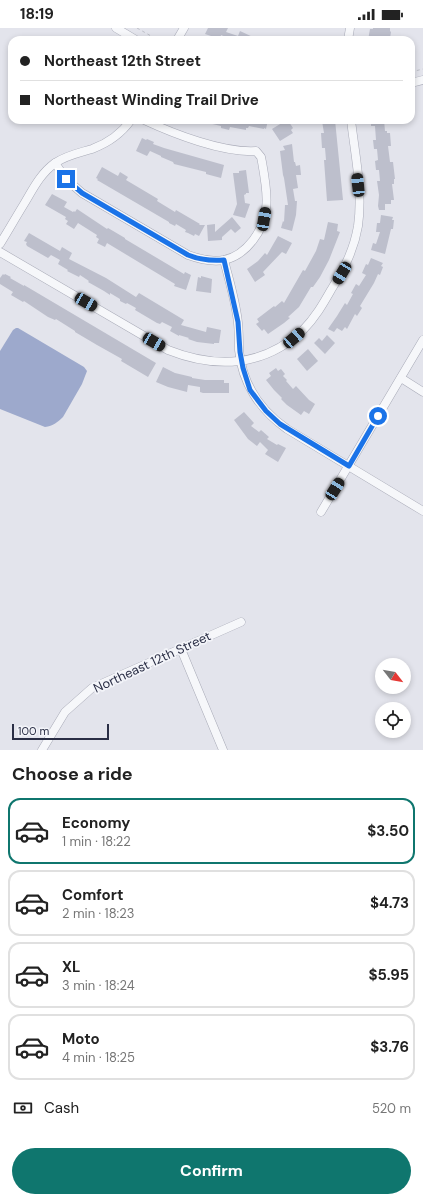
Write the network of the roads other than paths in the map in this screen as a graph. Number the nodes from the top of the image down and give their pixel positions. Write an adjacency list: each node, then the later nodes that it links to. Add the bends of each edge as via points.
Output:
1 (116, 28): 2 (street)
2 (129, 36)
3 (127, 124): 6 (street, via 110,140)
4 (153, 124): 9 (street, via 215,146 256,150 261,157 267,206 264,219 259,231 246,248)
5 (351, 124): 11 (street, via 359,216 356,238 347,263 320,309 304,329 274,351)
6 (55, 163): 7 (street, via 37,182); 9 (street, via 66,179 82,193 177,250 199,259)
7 (0, 244)
8 (0, 252): 11 (street, via 168,350 194,359 217,362)
9 (224, 260): 11 (street, via 238,322)
10 (423, 340): 12 (street)
11 (241, 361): 14 (street, via 250,390 273,418)
12 (401, 378): 13 (street); 14 (street)
13 (423, 392)
14 (349, 466): 15 (street); 16 (street)
15 (423, 511)
16 (321, 512)
17 (241, 622): 18 (street, Northeast 12th Street)
18 (181, 649): 19 (street, Northeast 12th Street, via 92,688 65,712); 20 (street)
19 (42, 750)
20 (223, 750)

